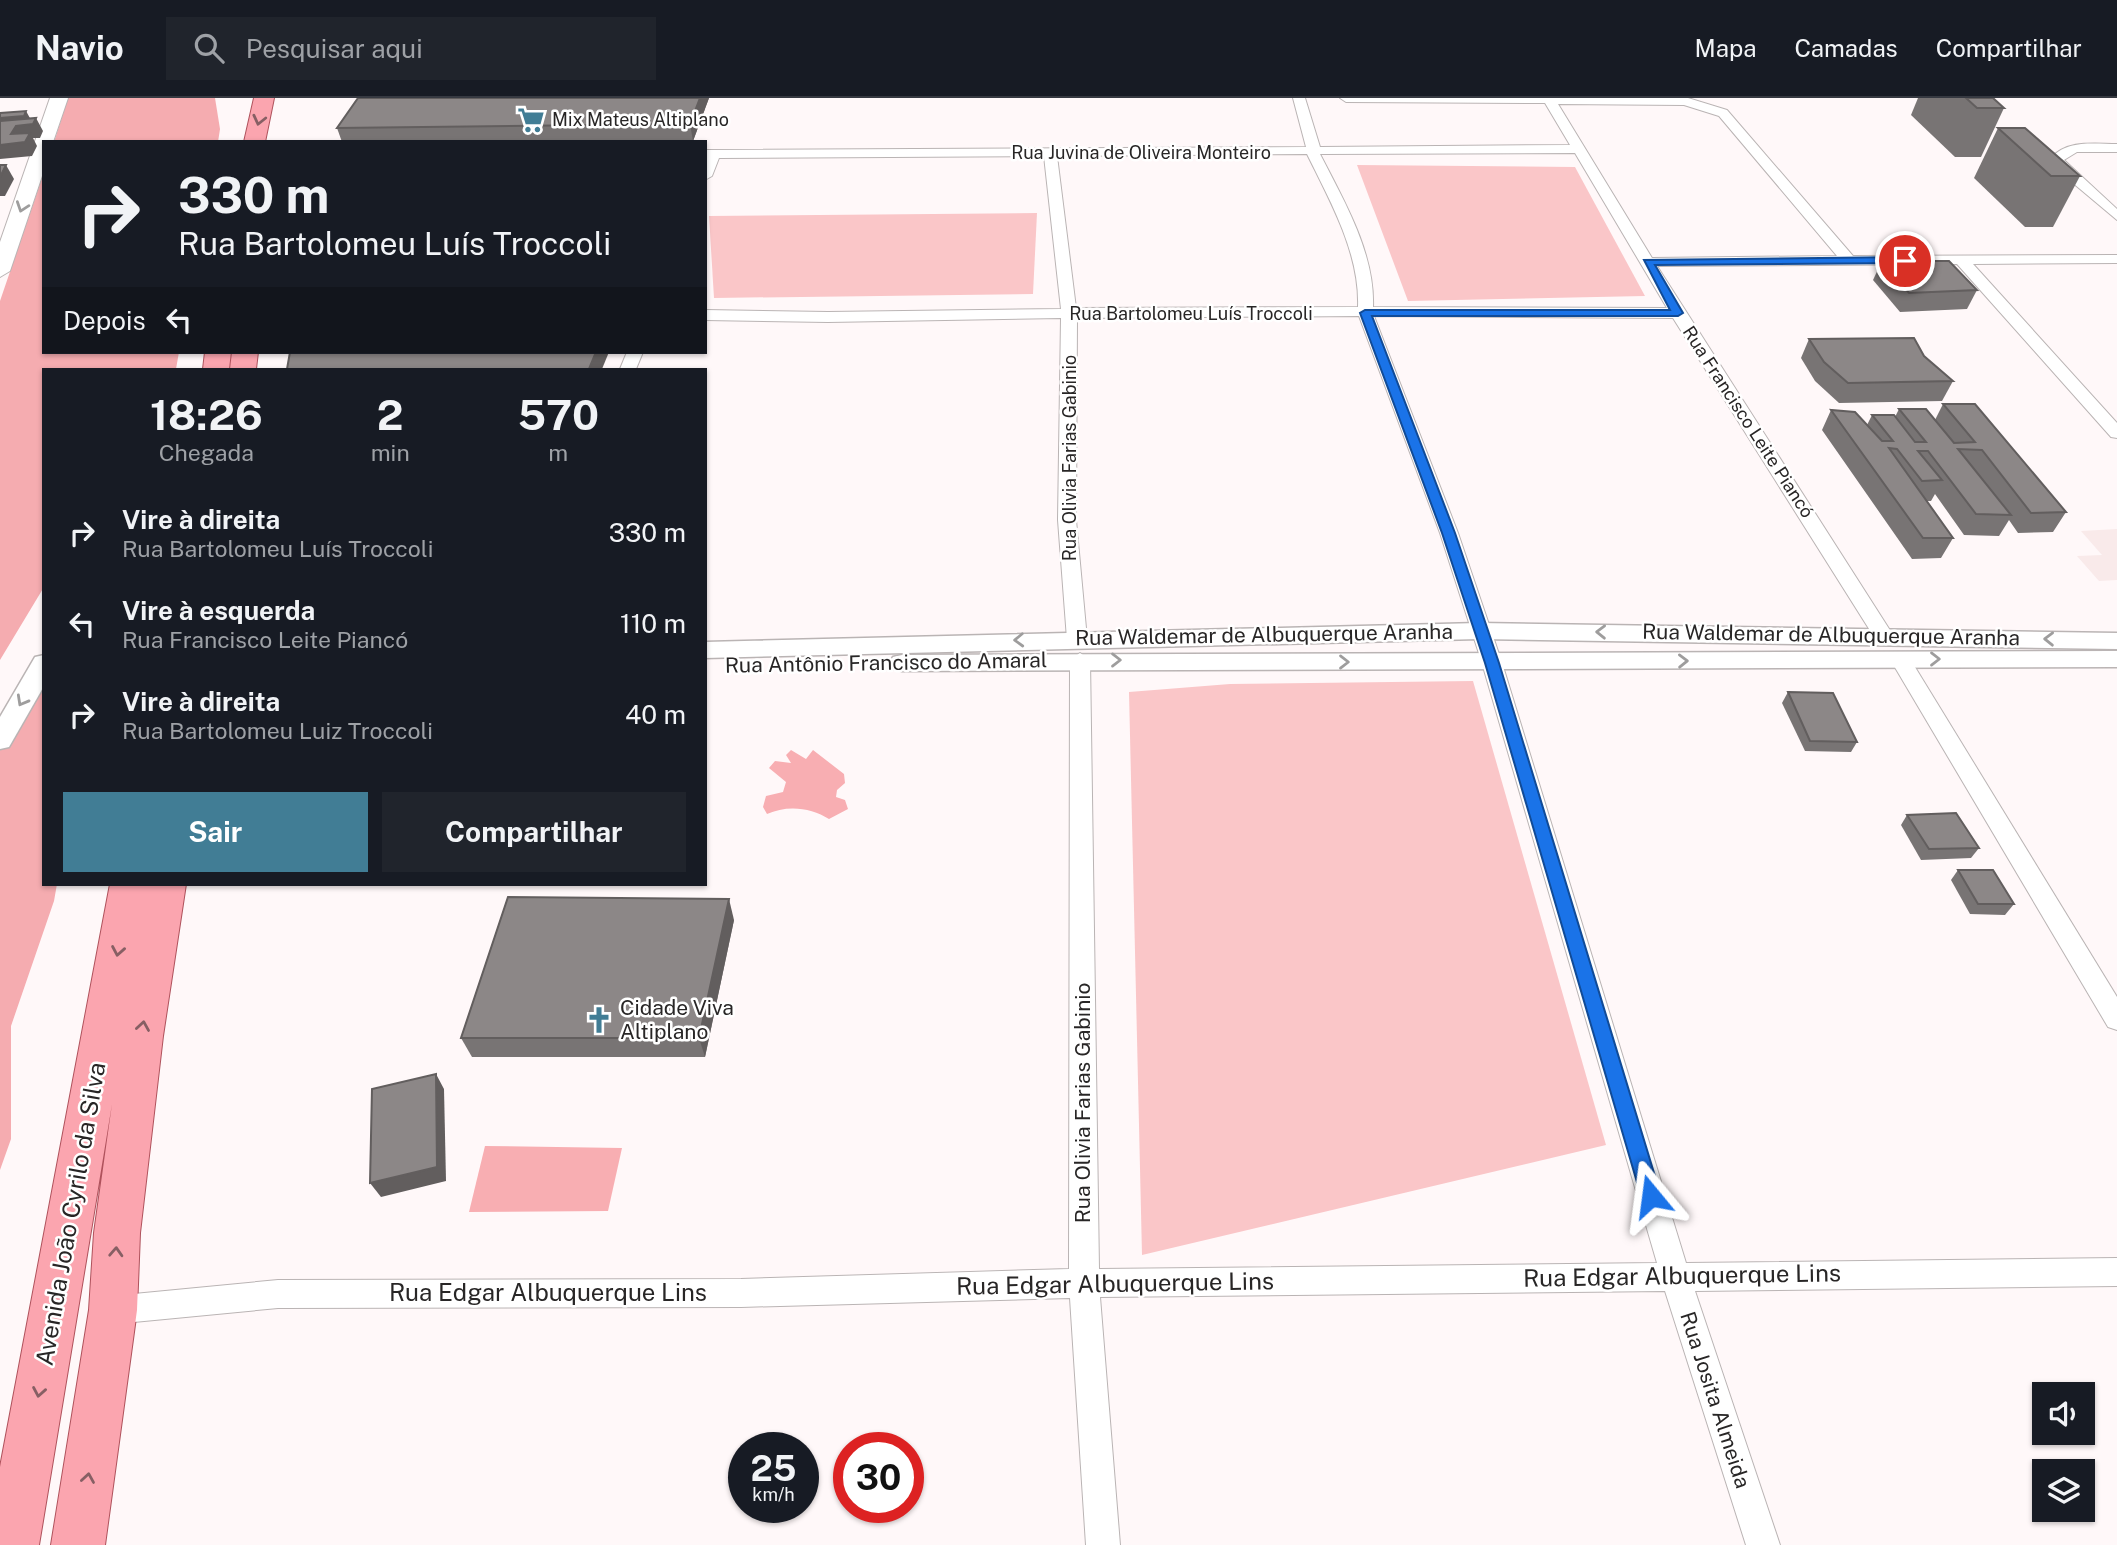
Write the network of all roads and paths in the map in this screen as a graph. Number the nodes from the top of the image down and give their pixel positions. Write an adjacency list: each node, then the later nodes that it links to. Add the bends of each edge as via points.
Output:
1 (59, 98): 6 (main road)
2 (264, 98): 7 (main road, one-way to 7)
3 (1299, 98): 12 (street, Rua Josita Almeida)
4 (1346, 98): 5 (street)
5 (1550, 101): 10 (street, Rua Francisco Leite Piancó); 17 (street, via 1684,101 1715,108)
6 (45, 140)
7 (254, 140)
8 (42, 148): 19 (main road, one-way to 19)
9 (2117, 148): 14 (street, via 2080,148 2057,159)
10 (1577, 149): 12 (street, Rua Juvina de Oliveira Monteiro); 18 (street, Rua Francisco Leite Piancó)
11 (1050, 152): 12 (street, Rua Juvina de Oliveira Monteiro); 13 (street, Rua Juvina de Oliveira Monteiro); 22 (street, Rua Olivia Farias Gabinio)
12 (1313, 153): 20 (street, Rua Josita Almeida, via 1346,219 1366,287)
13 (710, 154)
14 (2117, 216)
15 (1961, 260): 16 (street); 17 (street); 24 (street)
16 (2117, 260)
17 (1849, 261): 18 (street)
18 (1648, 262): 21 (street, Rua Francisco Leite Piancó)
19 (0, 271)
20 (1365, 313): 21 (street, Rua Bartolomeu Luís Troccoli); 22 (street, Rua Bartolomeu Luís Troccoli); 25 (street, Rua Josita Almeida, via 1449,533)
21 (1678, 313): 26 (street, Rua Francisco Leite Piancó)
22 (1069, 314): 23 (street, Rua Bartolomeu Luís Troccoli); 28 (street, Rua Olivia Farias Gabinio, via 1067,520)
23 (707, 315)
24 (2117, 433)
25 (1479, 631): 26 (street, Rua Waldemar de Albuquerque Aranha, one-way to 25); 28 (street, Rua Waldemar de Albuquerque Aranha); 32 (street, Rua Josita Almeida)
26 (1883, 635): 27 (street, Rua Waldemar de Albuquerque Aranha, one-way to 26)
27 (2117, 641)
28 (1078, 649): 29 (street, Rua Waldemar de Albuquerque Aranha, one-way to 29); 32 (street, Rua Antônio Francisco do Amaral, one-way to 32); 34 (street, Rua Antônio Francisco do Amaral); 41 (street, Rua Olivia Farias Gabinio)
29 (707, 650)
30 (1900, 659): 31 (street, Rua Antônio Francisco do Amaral, one-way to 31); 32 (street, Rua Antônio Francisco do Amaral, one-way to 30); 38 (street)
31 (2117, 659)
32 (1492, 663): 40 (street, Rua Josita Almeida)
33 (42, 666): 35 (street, one-way to 35)
34 (707, 667)
35 (0, 740)
36 (129, 886): 43 (main road, Avenida João Cyrilo da Silva, one-way to 43)
37 (167, 886): 42 (main road, Avenida João Cyrilo da Silva, one-way to 37, via 117,1233 134,1097)
38 (2117, 1019)
39 (2117, 1272): 40 (street, Rua Edgar Albuquerque Lins)
40 (1675, 1276): 41 (street, Rua Edgar Albuquerque Lins); 46 (street, Rua Josita Almeida)
41 (1084, 1283): 42 (street, Rua Edgar Albuquerque Lins, via 741,1293 278,1294); 45 (street, Rua Olivia Farias Gabinio)
42 (113, 1310): 44 (main road, Avenida João Cyrilo da Silva, one-way to 42)
43 (12, 1545)
44 (78, 1545)
45 (1103, 1545)
46 (1763, 1545)

